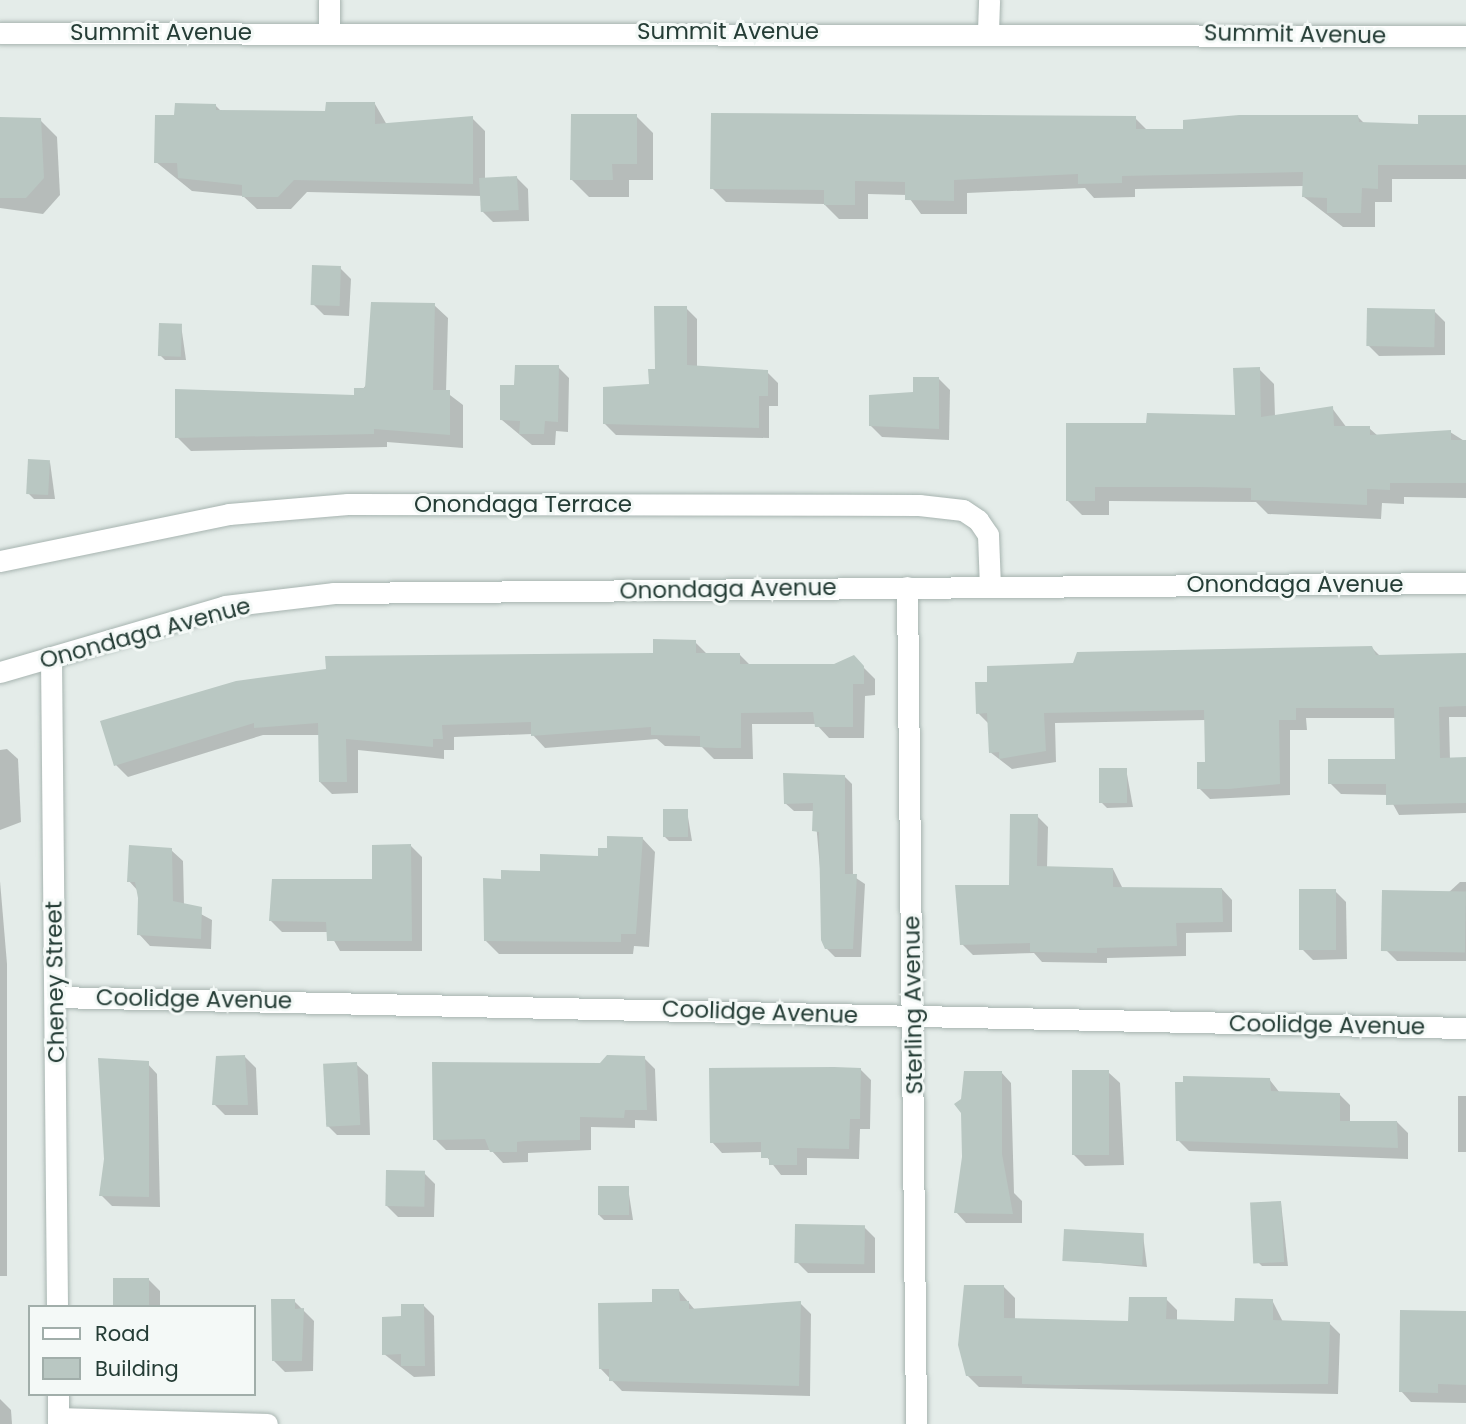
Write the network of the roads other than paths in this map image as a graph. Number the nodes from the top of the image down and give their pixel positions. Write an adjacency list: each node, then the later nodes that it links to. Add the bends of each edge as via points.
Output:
1 (329, 0): 3 (street)
2 (989, 0): 4 (street)
3 (329, 31): 4 (street, Summit Avenue); 5 (street, Summit Avenue)
4 (988, 31): 6 (street, Summit Avenue)
5 (0, 33)
6 (1463, 37)
7 (0, 561): 9 (street, Onondaga Terrace, via 229,514 348,503 919,505 963,510 978,520 988,535)
8 (1466, 583): 9 (street, Onondaga Avenue)
9 (990, 586): 10 (street, Onondaga Avenue)
10 (907, 587): 11 (street, Onondaga Avenue, via 334,593 225,606); 14 (street, Sterling Avenue)
11 (51, 657): 12 (street, Onondaga Avenue); 13 (street, Cheney Street)
12 (0, 673)
13 (55, 997): 14 (street, Coolidge Avenue); 16 (street, Cheney Street)
14 (914, 1016): 15 (street, Coolidge Avenue); 20 (street, Sterling Avenue)
15 (1466, 1028)
16 (57, 1305)
17 (58, 1396): 18 (street)
18 (58, 1421): 19 (street)
19 (267, 1424)
20 (916, 1424)

